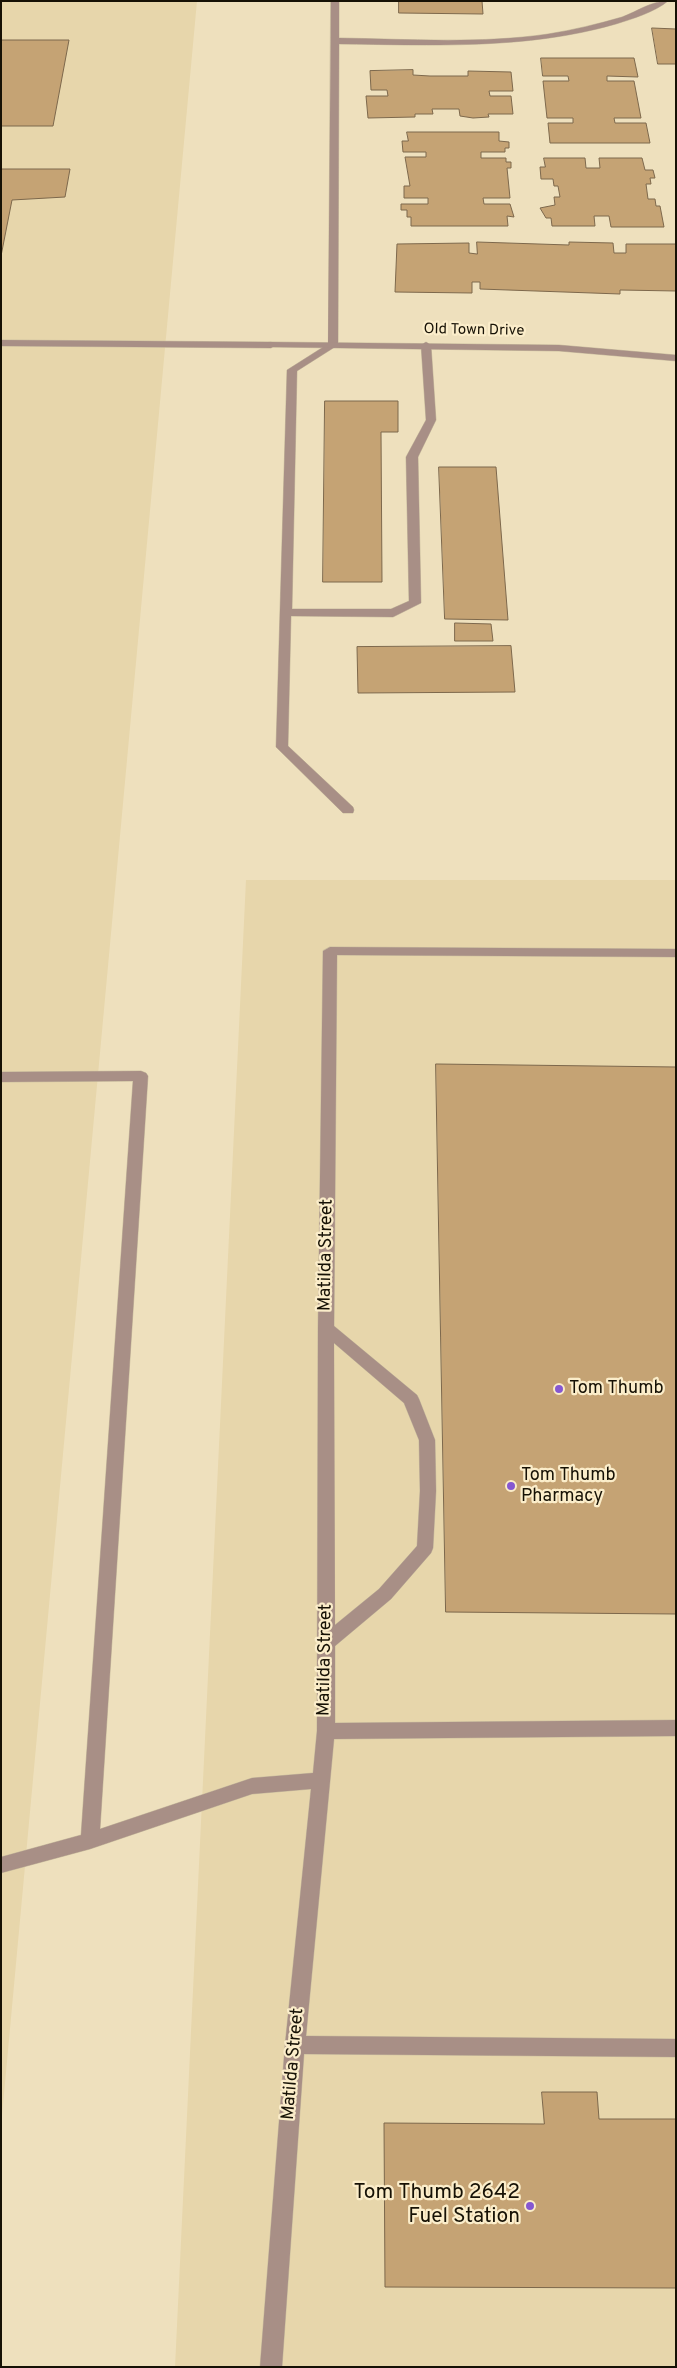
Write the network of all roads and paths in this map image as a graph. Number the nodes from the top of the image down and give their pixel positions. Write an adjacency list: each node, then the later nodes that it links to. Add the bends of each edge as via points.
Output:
1 (335, 1): 3 (street)
2 (664, 1): 3 (street, via 646,11 548,36 495,41)
3 (334, 41): 5 (street)
4 (1, 343): 5 (street, Old Town Drive)
5 (333, 345): 6 (street, Old Town Drive); 8 (street, via 292,370)
6 (426, 345): 7 (street, Old Town Drive, via 559,348); 8 (street, via 431,420 412,457 415,603 393,613)
7 (676, 358)
8 (285, 612): 9 (street, via 282,747)
9 (348, 810)
10 (676, 952): 12 (street, Matilda Street, via 330,951)
11 (1, 1077): 17 (street, via 141,1076)
12 (326, 1328): 13 (street, Matilda Street); 13 (street, via 411,1399 427,1440 428,1491 425,1548 385,1594)
13 (327, 1642): 15 (street, Matilda Street)
14 (676, 1728): 15 (street)
15 (326, 1730): 16 (street, Matilda Street)
16 (320, 1780): 17 (street, via 252,1786); 19 (street, Matilda Street)
17 (90, 1841): 18 (street)
18 (1, 1865)
19 (295, 2045): 20 (street); 21 (street, Matilda Street)
20 (676, 2048)
21 (271, 2367)

